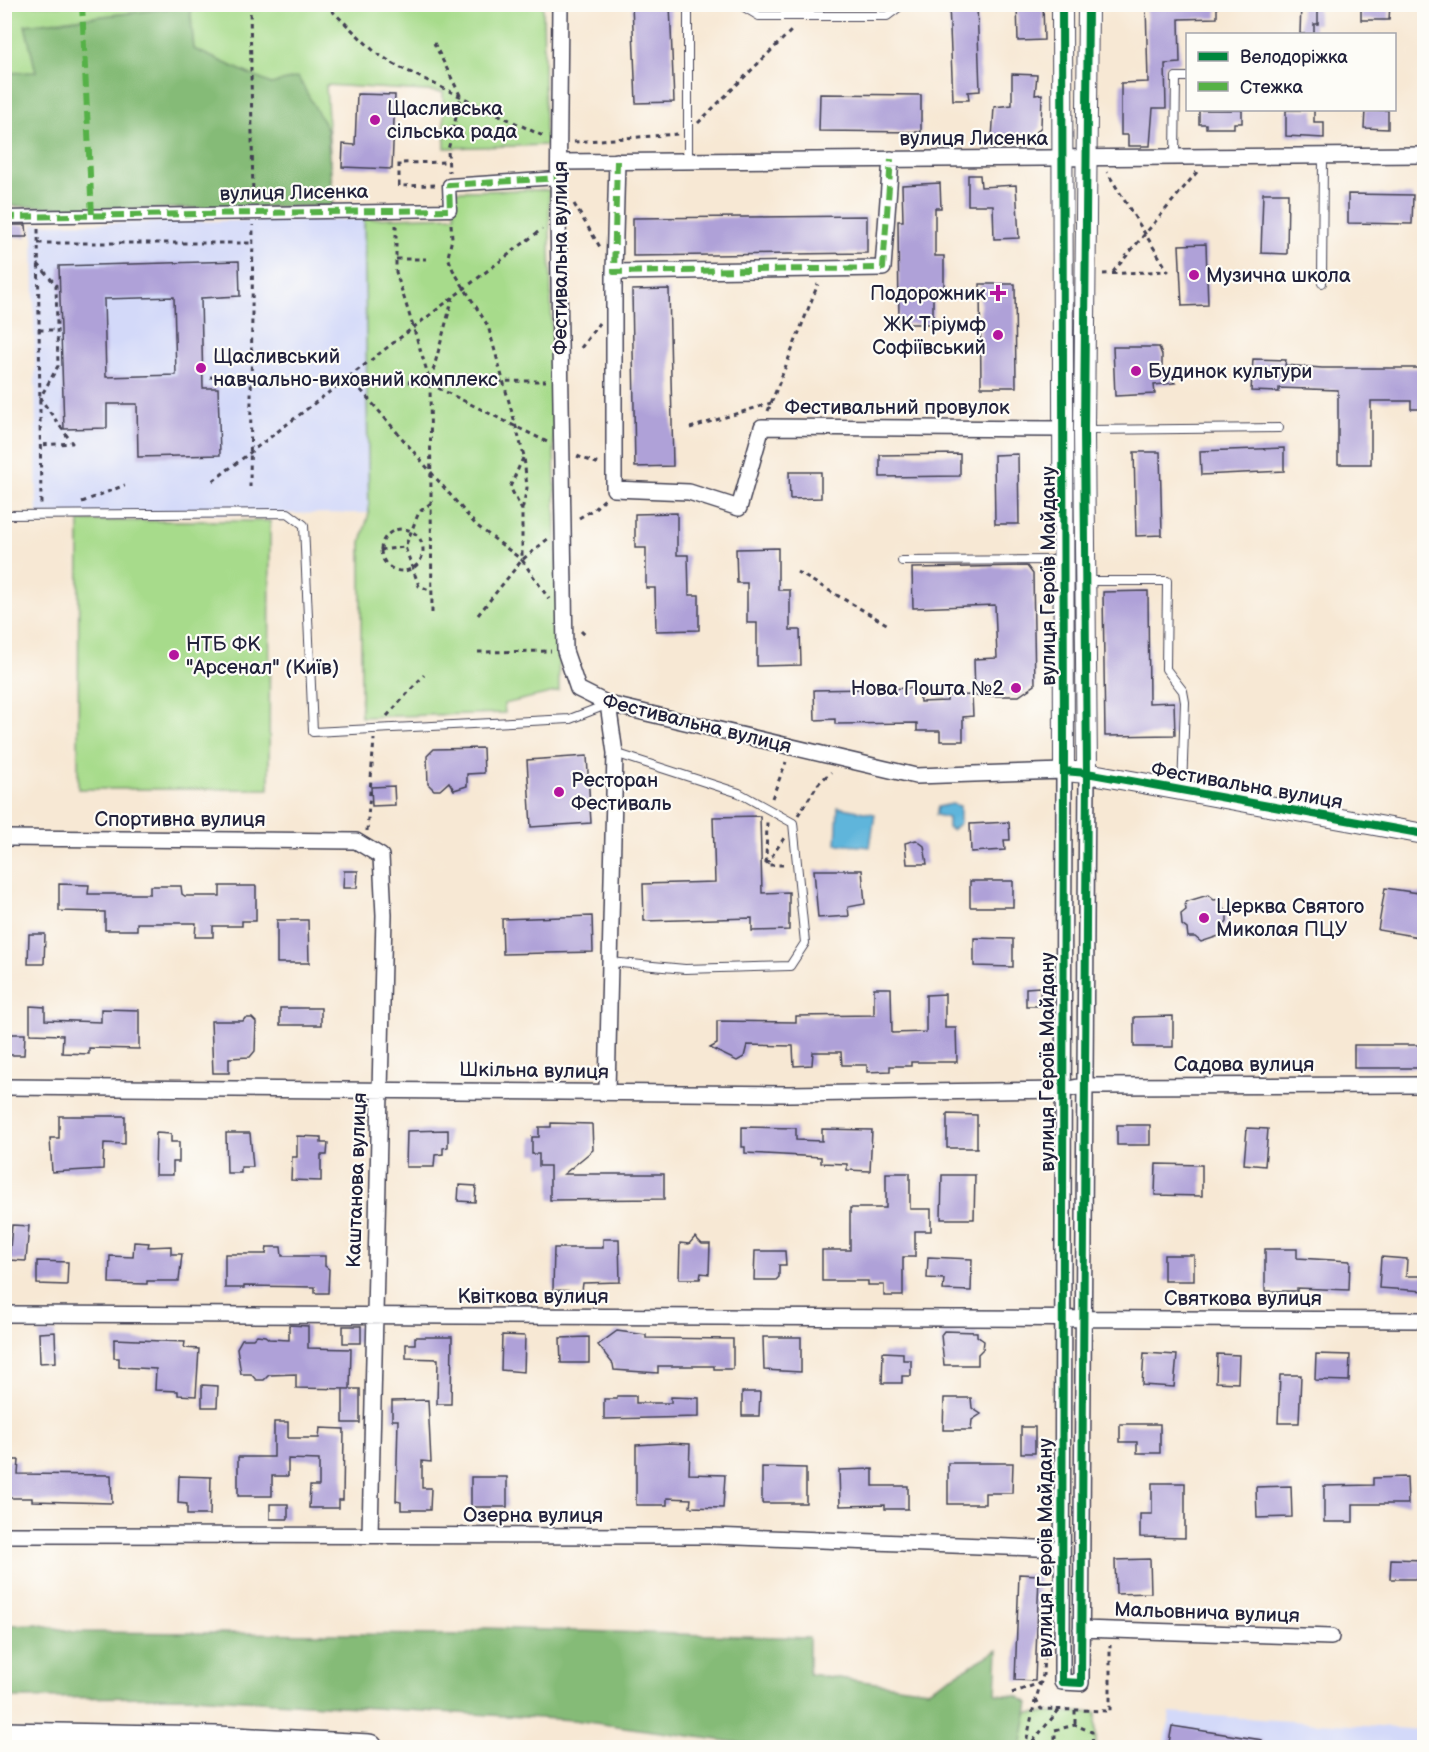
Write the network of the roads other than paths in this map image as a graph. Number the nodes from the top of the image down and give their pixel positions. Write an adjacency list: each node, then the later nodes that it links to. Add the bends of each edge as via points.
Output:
1 (560, 4): 16 (street, Фестивальна вулиця)
2 (688, 4): 14 (lane)
3 (739, 4): 4 (lane, via 759,16 887,16)
4 (903, 4)
5 (1062, 4): 11 (street, вулиця Героїв Майдану)
6 (1088, 4): 12 (street, вулиця Героїв Майдану)
7 (1186, 77): 10 (lane, via 1176,77)
8 (1425, 155): 9 (street, вулиця Лисенка)
9 (1323, 156): 10 (street, вулиця Лисенка); 20 (lane)
10 (1175, 157): 12 (street, вулиця Лисенка)
11 (1064, 158): 12 (street, вулиця Лисенка); 13 (street, вулиця Лисенка); 22 (street, вулиця Героїв Майдану)
12 (1086, 158): 23 (street, вулиця Героїв Майдану)
13 (891, 159): 14 (street, вулиця Лисенка); 19 (street, via 883,268)
14 (688, 160): 15 (street, вулиця Лисенка)
15 (617, 161): 16 (street, вулиця Лисенка); 19 (street)
16 (559, 162): 17 (street, Фестивальна вулиця)
17 (558, 178): 18 (street, вулиця Лисенка, via 449,185 450,210); 28 (street, Фестивальна вулиця, via 565,651 578,689)
18 (4, 217)
19 (614, 272): 22 (street, Фестивальний провулок, via 614,483 689,492 739,508 762,427)
20 (1322, 283)
21 (1279, 428): 23 (lane)
22 (1064, 429): 25 (street, вулиця Героїв Майдану)
23 (1084, 430): 27 (street, вулиця Героїв Майдану)
24 (4, 515): 28 (lane, via 288,513 304,525 313,732 570,719)
25 (1064, 560): 26 (lane); 30 (street, вулиця Героїв Майдану)
26 (902, 561)
27 (1084, 581): 31 (street, вулиця Героїв Майдану); 32 (lane, via 1167,581 1166,669 1183,691 1185,702)
28 (608, 704): 29 (street); 30 (street, Фестивальна вулиця, via 916,776)
29 (615, 753): 36 (street); 36 (lane, via 739,793 793,823 805,943 790,966 685,969)
30 (1064, 771): 31 (street, Фестивальна вулиця); 41 (street, вулиця Героїв Майдану)
31 (1087, 773): 32 (street, Фестивальна вулиця); 38 (street, вулиця Героїв Майдану)
32 (1182, 790): 33 (street, Фестивальна вулиця)
33 (1425, 834)
34 (4, 838): 35 (street, Спортивна вулиця)
35 (361, 844): 40 (street, Каштанова вулиця, via 381,856 384,915)
36 (610, 962): 42 (street)
37 (1425, 1085): 38 (street, Садова вулиця)
38 (1083, 1086): 41 (street, Садова вулиця); 46 (street, вулиця Героїв Майдану)
39 (4, 1087): 40 (street, Шкільна вулиця)
40 (380, 1089): 42 (street, Шкільна вулиця); 44 (street, Каштанова вулиця)
41 (1063, 1090): 42 (street, Шкільна вулиця); 45 (street, вулиця Героїв Майдану)
42 (607, 1092)
43 (4, 1314): 44 (street, Квіткова вулиця)
44 (373, 1316): 45 (street, Квіткова вулиця); 49 (street, Каштанова вулиця)
45 (1062, 1318): 46 (street, Святкова вулиця); 50 (street, вулиця Героїв Майдану)
46 (1082, 1318): 47 (street, Святкова вулиця); 51 (street, вулиця Героїв Майдану)
47 (1425, 1320)
48 (4, 1535): 49 (street, Озерна вулиця)
49 (370, 1535): 50 (street, Озерна вулиця, via 712,1536)
50 (1062, 1549): 51 (street, вулиця Героїв Майдану, via 1062,1682 1081,1683)
51 (1082, 1629): 52 (street, Мальовнича вулиця)
52 (1331, 1637)
53 (4, 1736): 54 (highway, via 217,1740)
54 (369, 1748)

